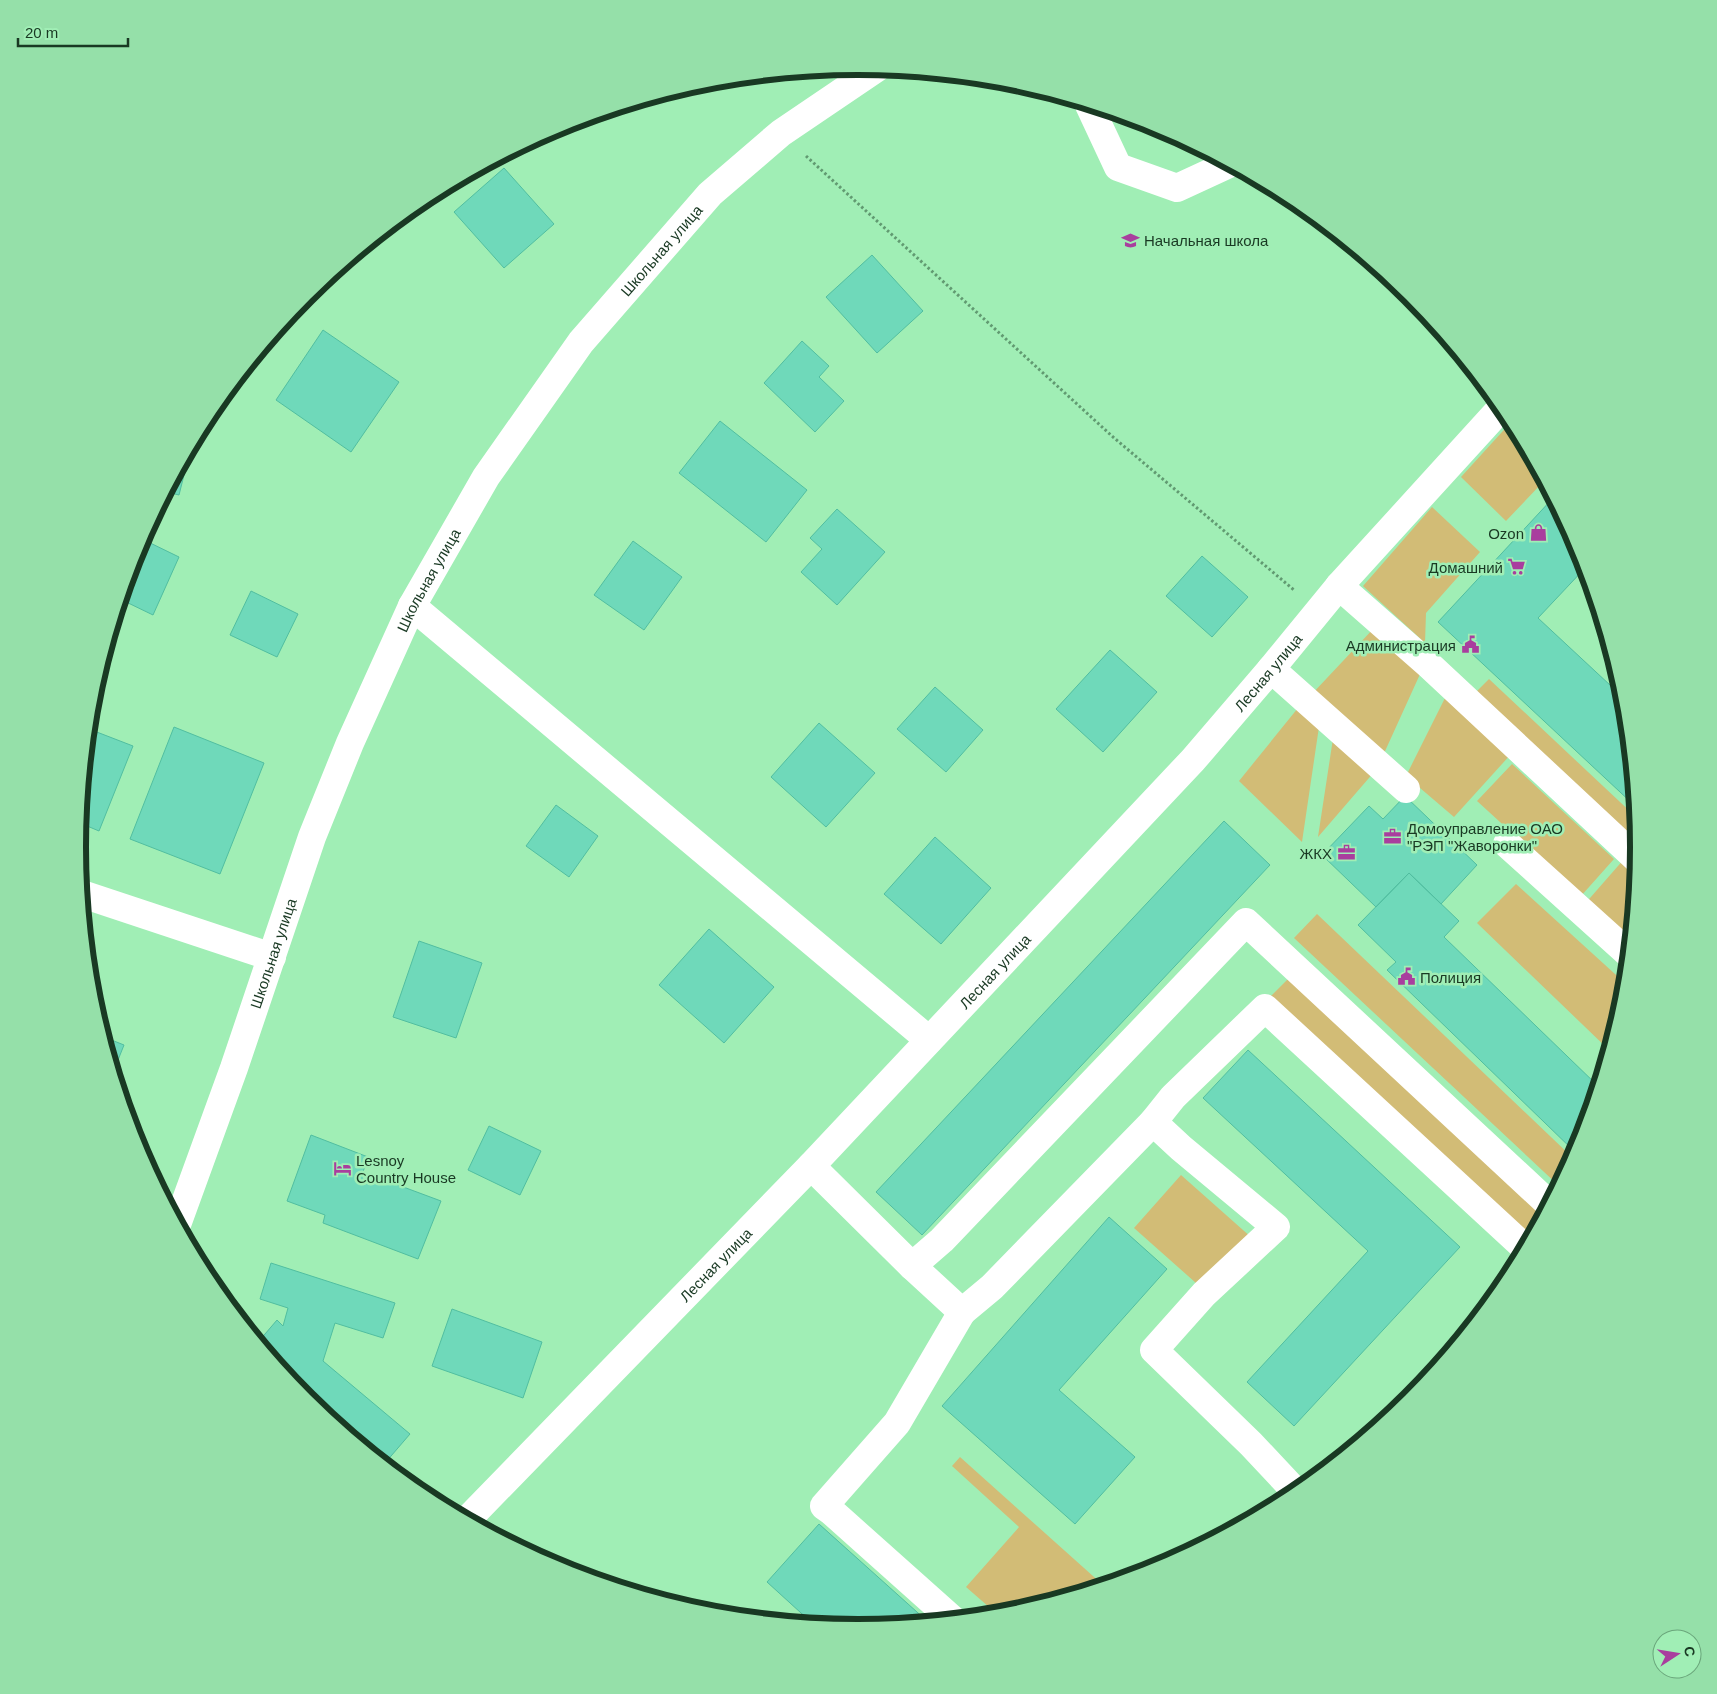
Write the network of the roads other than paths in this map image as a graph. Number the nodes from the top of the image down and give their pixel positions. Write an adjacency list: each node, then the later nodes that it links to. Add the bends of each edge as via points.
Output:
1 (866, 75): 6 (street, Школьная улица, via 781,133 710,194 581,342 486,477)
2 (1092, 111): 3 (street, via 1118,166 1178,188)
3 (1223, 167)
4 (1496, 413): 5 (street, Лесная улица)
5 (1339, 586): 7 (street, Лесная улица); 10 (street, via 1429,665)
6 (412, 606): 13 (street, Школьная улица, via 350,743); 14 (street)
7 (1271, 669): 8 (street); 14 (street, Лесная улица, via 1193,760)
8 (1406, 789)
9 (1507, 844): 12 (street)
10 (1630, 852)
11 (88, 896): 13 (street)
12 (1624, 949)
13 (272, 957): 18 (street, Школьная улица)
14 (929, 1040): 16 (street, Лесная улица)
15 (1153, 1122): 19 (street, via 1173,1097 1265,1008); 21 (street, via 992,1287); 22 (street, via 1276,1227 1204,1294 1154,1350)
16 (811, 1166): 20 (street); 23 (street, Лесная улица)
17 (1545, 1200): 20 (street, via 1246,922 942,1240)
18 (180, 1215)
19 (1520, 1244)
20 (912, 1266): 21 (street)
21 (962, 1312): 24 (street, via 895,1425 824,1506)
22 (1291, 1486)
23 (471, 1516)
24 (947, 1613)

